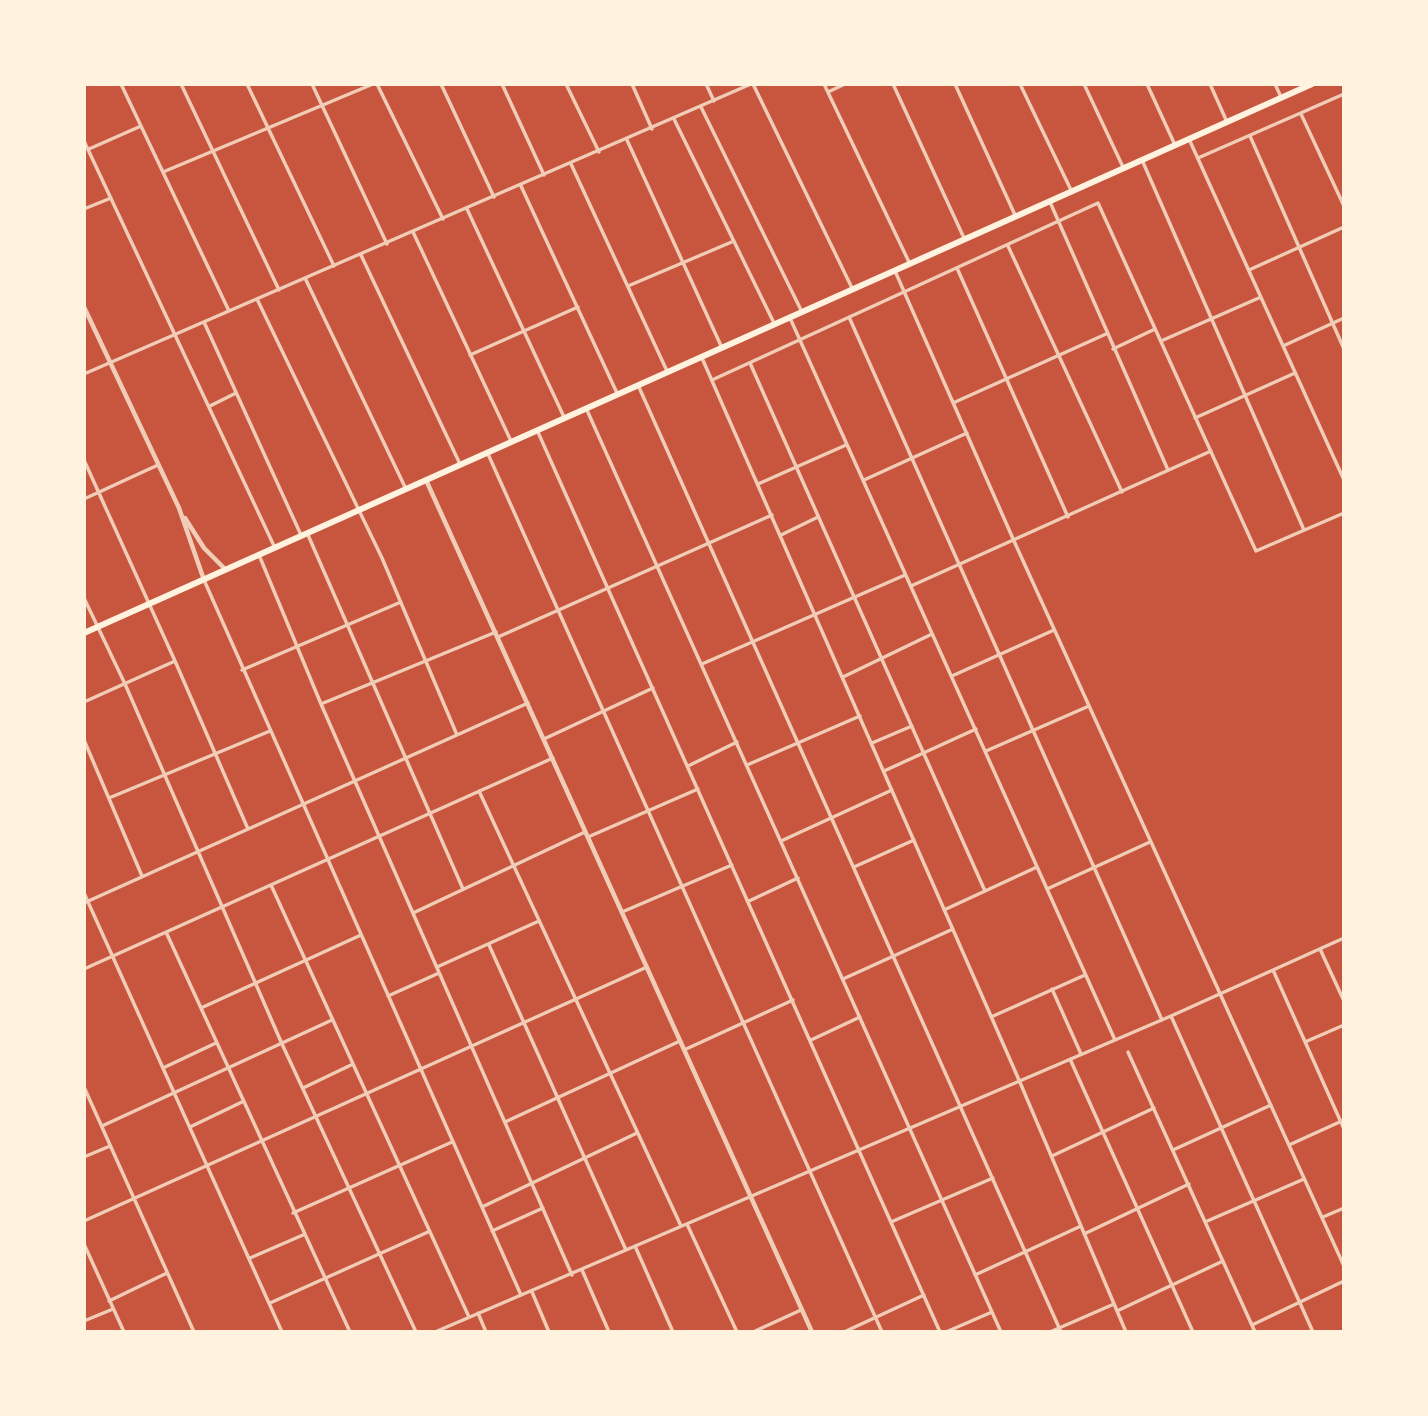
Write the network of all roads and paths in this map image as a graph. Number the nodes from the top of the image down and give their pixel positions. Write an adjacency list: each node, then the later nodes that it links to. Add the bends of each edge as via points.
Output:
1 (131, 84): 22 (street)
2 (181, 84): 42 (street)
3 (312, 84): 27 (street)
4 (375, 84): 27 (street); 58 (street)
5 (440, 84): 51 (street)
6 (502, 84): 48 (street)
7 (566, 84): 41 (street)
8 (632, 84): 33 (street)
9 (706, 84): 26 (street)
10 (752, 84): 26 (street); 76 (street)
11 (824, 84): 23 (street)
12 (845, 84): 23 (street)
13 (892, 84): 62 (street)
14 (955, 84): 57 (street)
15 (1020, 84): 50 (street)
16 (1084, 84): 46 (street)
17 (1147, 84): 39 (street)
18 (1210, 84): 31 (street)
19 (1275, 84): 25 (street)
20 (1312, 84): 25 (highway)
21 (249, 85): 34 (street)
22 (122, 86): 32 (street)
23 (828, 92): 68 (street)
24 (1344, 94): 29 (street)
25 (1281, 97): 31 (highway)
26 (714, 101): 28 (street)
27 (324, 106): 34 (street); 64 (street)
28 (701, 107): 30 (street); 84 (street)
29 (1301, 114): 35 (street); 54 (street)
30 (674, 119): 33 (street); 63 (street)
31 (1227, 122): 36 (highway)
32 (141, 126): 40 (street); 47 (street)
33 (652, 129): 37 (street)
34 (268, 131): 42 (street); 70 (street)
35 (1250, 136): 44 (street); 66 (street)
36 (1189, 139): 39 (highway); 44 (street)
37 (626, 140): 41 (street); 69 (street)
38 (84, 141): 40 (street)
39 (1175, 145): 43 (highway)
40 (88, 149): 52 (street)
41 (599, 152): 45 (street)
42 (212, 154): 47 (street); 77 (street)
43 (1141, 158): 46 (highway); 88 (street)
44 (1198, 158): 73 (street)
45 (571, 164): 48 (street); 75 (street)
46 (1123, 166): 50 (highway)
47 (163, 172): 83 (street)
48 (544, 175): 49 (street)
49 (521, 186): 51 (street); 82 (street)
50 (1071, 190): 53 (highway)
51 (494, 197): 56 (street)
52 (111, 198): 55 (street); 94 (street)
53 (1049, 200): 57 (highway); 59 (street)
54 (1344, 206)
55 (84, 209)
56 (467, 209): 58 (street); 93 (street)
57 (1015, 215): 62 (highway)
58 (443, 219): 61 (street)
59 (1058, 221): 65 (street); 92 (street, via 1100,204); 95 (street)
60 (1344, 227): 66 (street)
61 (413, 232): 64 (street); 102 (street)
62 (964, 238): 68 (highway)
63 (734, 241): 69 (street); 91 (street)
64 (387, 244): 67 (street)
65 (1008, 245): 71 (street); 103 (street)
66 (1299, 247): 73 (street); 90 (street)
67 (361, 255): 70 (street); 129 (street)
68 (909, 262): 72 (highway)
69 (681, 264): 75 (street); 99 (street)
70 (334, 266): 74 (street)
71 (957, 268): 78 (street); 110 (street)
72 (895, 269): 76 (highway); 78 (street)
73 (1249, 270): 79 (street)
74 (305, 278): 77 (street); 137 (street)
75 (628, 286): 107 (street)
76 (852, 288): 84 (highway)
77 (279, 290): 80 (street)
78 (905, 291): 85 (street); 116 (street)
79 (1261, 297): 88 (street); 98 (street)
80 (257, 299): 83 (street); 142 (street)
81 (84, 307): 105 (street)
82 (578, 307): 93 (street); 114 (street)
83 (229, 311): 89 (street)
84 (802, 312): 86 (highway)
85 (849, 317): 96 (street); 127 (street)
86 (790, 318): 91 (highway); 96 (street)
87 (1344, 318): 90 (street)
88 (1210, 319): 97 (street); 115 (street)
89 (204, 322): 94 (street); 113 (street)
90 (1332, 323): 98 (street); 101 (street)
91 (775, 325): 99 (highway)
92 (1155, 329): 97 (street); 100 (street)
93 (524, 331): 102 (street); 119 (street)
94 (176, 334): 105 (street); 117 (street)
95 (1107, 334): 100 (street); 103 (street)
96 (800, 339): 106 (street); 124 (street)
97 (1161, 341): 120 (street)
98 (1283, 346): 108 (street)
99 (722, 348): 104 (highway)
100 (1113, 349): 132 (street)
101 (1344, 349)
102 (470, 355): 123 (street)
103 (1058, 356): 110 (street); 138 (street)
104 (701, 357): 107 (highway); 111 (street)
105 (111, 362): 109 (street); 130 (street)
106 (750, 363): 111 (street); 131 (street)
107 (667, 372): 112 (highway)
108 (1295, 373): 115 (street); 135 (street)
109 (84, 374)
110 (1006, 379): 116 (street); 146 (street)
111 (712, 380): 136 (street)
112 (638, 385): 114 (highway); 151 (street)
113 (237, 393): 117 (street); 148 (street)
114 (617, 394): 118 (highway)
115 (1244, 395): 120 (street); 147 (street)
116 (953, 403): 122 (street)
117 (210, 406): 152 (street)
118 (586, 407): 119 (highway); 155 (street)
119 (564, 417): 121 (highway)
120 (1195, 418): 126 (street)
121 (537, 429): 123 (highway); 160 (street)
122 (967, 433): 127 (street); 150 (street)
123 (510, 441): 125 (highway)
124 (847, 445): 131 (street); 134 (street)
125 (487, 452): 129 (highway); 165 (street)
126 (1211, 452): 132 (street); 147 (street, via 1256,552)
127 (911, 458): 134 (street); 154 (street)
128 (84, 460): 139 (street)
129 (460, 464): 133 (highway)
130 (158, 466): 139 (street); 141 (street)
131 (796, 467): 136 (street); 145 (street)
132 (1168, 470): 138 (street)
133 (426, 479): 137 (highway); 172 (street)
134 (863, 480): 157 (street)
135 (1344, 480)
136 (758, 484): 144 (street)
137 (405, 487): 142 (highway)
138 (1122, 492): 146 (street)
139 (100, 493): 140 (street); 164 (street)
140 (84, 499)
141 (179, 508): 156 (street, via 204,548); 158 (street)
142 (358, 509): 148 (highway); 163 (street)
143 (1344, 513): 147 (street)
144 (772, 515): 149 (street); 151 (street)
145 (818, 517): 149 (street); 162 (street)
146 (1068, 517): 150 (street)
147 (1304, 530)
148 (304, 534): 152 (highway); 167 (street)
149 (781, 535): 166 (street)
150 (1014, 541): 154 (street); 169 (street)
151 (710, 542): 155 (street); 173 (street)
152 (275, 548): 153 (highway)
153 (259, 555): 156 (highway); 174 (street)
154 (960, 564): 159 (street); 175 (street)
155 (657, 565): 160 (street); 179 (street)
156 (226, 570): 158 (highway)
157 (906, 575): 159 (street); 162 (street)
158 (204, 580): 164 (highway); 180 (street)
159 (911, 586): 171 (street)
160 (608, 587): 165 (street); 185 (street)
161 (84, 598): 168 (street)
162 (854, 598): 166 (street); 176 (street)
163 (401, 602): 167 (street); 178 (street)
164 (151, 604): 168 (highway); 177 (street)
165 (559, 610): 172 (street); 190 (street)
166 (816, 615): 173 (street); 182 (street)
167 (346, 625): 174 (street); 183 (street)
168 (98, 627): 170 (highway); 184 (street)
169 (1054, 630): 175 (street); 189 (street)
170 (84, 633)
171 (932, 634): 176 (street); 181 (street)
172 (497, 635): 178 (street); 187 (street)
173 (754, 642): 179 (street); 199 (street)
174 (297, 645): 180 (street); 188 (street)
175 (1000, 653): 181 (street); 194 (street)
176 (883, 657): 182 (street); 192 (street)
177 (175, 661): 184 (street); 203 (street)
178 (425, 661): 183 (street); 196 (street)
179 (702, 664): 200 (street)
180 (242, 670): 195 (street)
181 (952, 676): 193 (street)
182 (843, 677): 191 (street)
183 (372, 683): 188 (street); 205 (street)
184 (125, 684): 186 (street); 210 (street)
185 (653, 688): 190 (street); 208 (street)
186 (84, 702)
187 (528, 703): 196 (street); 197 (street)
188 (321, 704): 211 (street)
189 (1089, 706): 194 (street); 225 (street)
190 (604, 711): 197 (street); 217 (street)
191 (860, 716): 199 (street); 201 (street)
192 (912, 726): 201 (street); 204 (street)
193 (976, 729): 202 (street); 204 (street)
194 (1035, 730): 202 (street); 232 (street)
195 (270, 731): 203 (street); 216 (street)
196 (457, 735): 205 (street)
197 (544, 738): 206 (street)
198 (84, 740): 215 (street)
199 (798, 741): 207 (street); 219 (street)
200 (737, 742): 207 (street); 208 (street)
201 (872, 743): 209 (street)
202 (986, 751): 231 (street)
203 (216, 754): 210 (street); 220 (street)
204 (924, 755): 209 (street); 239 (street)
205 (405, 758): 211 (street); 218 (street)
206 (553, 758): 214 (street); 221 (street)
207 (747, 765): 224 (street)
208 (688, 766): 212 (street)
209 (884, 771): 213 (street)
210 (164, 775): 215 (street); 226 (street)
211 (355, 781): 216 (street); 222 (street)
212 (698, 789): 217 (street); 229 (street)
213 (892, 790): 219 (street); 223 (street)
214 (479, 791): 218 (street); 228 (street)
215 (109, 798): 233 (street)
216 (303, 804): 220 (street); 227 (street)
217 (648, 811): 221 (street); 236 (street)
218 (430, 814): 222 (street); 237 (street)
219 (832, 817): 224 (street); 230 (street)
220 (248, 829): 226 (street)
221 (587, 834): 228 (street); 245 (street)
222 (379, 836): 227 (street); 246 (street)
223 (914, 840): 230 (street); 244 (street)
224 (781, 841): 234 (street)
225 (1151, 841): 232 (street); 266 (street)
226 (197, 852): 233 (street); 243 (street)
227 (327, 860): 235 (street); 250 (street)
228 (513, 865): 237 (street); 247 (street)
229 (732, 865): 236 (street); 241 (street)
230 (854, 867): 255 (street)
231 (1037, 867): 238 (street); 239 (street)
232 (1095, 867): 238 (street); 276 (street)
233 (142, 877): 242 (street)
234 (798, 878): 241 (street); 263 (street)
235 (271, 885): 243 (street); 256 (street)
236 (682, 886): 245 (street); 277 (street)
237 (463, 889): 246 (street)
238 (1047, 889): 262 (street)
239 (985, 891): 244 (street)
240 (84, 893): 242 (street)
241 (749, 901): 269 (street)
242 (86, 902): 254 (street)
243 (221, 907): 249 (street); 264 (street)
244 (944, 910): 248 (street)
245 (622, 912): 258 (street)
246 (413, 913): 257 (street)
247 (539, 921): 252 (street); 268 (street)
248 (953, 929): 255 (street); 274 (street)
249 (166, 932): 254 (street); 271 (street)
250 (361, 935): 256 (street); 267 (street)
251 (1344, 938): 253 (street)
252 (489, 945): 257 (street); 278 (street)
253 (1321, 949): 260 (street); 270 (street)
254 (113, 956): 259 (street); 292 (street)
255 (894, 956): 263 (street); 303 (street)
256 (305, 961): 264 (street); 275 (street)
257 (437, 967): 261 (street)
258 (647, 967): 268 (street); 282 (street)
259 (84, 969)
260 (1273, 970): 266 (street); 283 (street)
261 (439, 974): 267 (street); 286 (street)
262 (1085, 975): 265 (street); 281 (street)
263 (843, 979): 273 (street)
264 (256, 984): 271 (street); 285 (street)
265 (1052, 989): 274 (street); 289 (street)
266 (1220, 994): 272 (street); 304 (street)
267 (388, 996): 293 (street)
268 (575, 1000): 278 (street); 295 (street)
269 (793, 1000): 277 (street); 280 (street)
270 (1344, 1001)
271 (201, 1008): 284 (street)
272 (1171, 1016): 276 (street); 312 (street)
273 (860, 1017): 280 (street); 311 (street)
274 (991, 1017): 296 (street)
275 (332, 1020): 285 (street); 291 (street)
276 (1162, 1020): 281 (street)
277 (743, 1022): 287 (street); 327 (street)
278 (524, 1023): 286 (street); 301 (street)
279 (1344, 1025): 283 (street)
280 (811, 1040): 320 (street)
281 (1115, 1040): 289 (street)
282 (680, 1041): 287 (street); 295 (street)
283 (1305, 1042): 307 (street)
284 (216, 1043): 292 (street); 294 (street)
285 (282, 1044): 294 (street); 298 (street)
286 (472, 1046): 293 (street); 308 (street)
287 (684, 1050): 333 (street)
288 (1128, 1052): 305 (street)
289 (1081, 1055): 290 (street)
290 (1070, 1059): 296 (street); 314 (street)
291 (352, 1065): 298 (street); 300 (street)
292 (163, 1068): 299 (street)
293 (420, 1069): 300 (street); 317 (street)
294 (228, 1070): 299 (street); 302 (street)
295 (611, 1074): 301 (street); 315 (street)
296 (1019, 1080): 303 (street); 322 (street)
297 (84, 1087): 309 (street)
298 (303, 1088): 306 (street)
299 (175, 1093): 309 (street); 310 (street)
300 (366, 1094): 306 (street); 326 (street)
301 (558, 1100): 308 (street); 324 (street)
302 (243, 1102): 310 (street); 316 (street)
303 (960, 1105): 311 (street); 328 (street)
304 (1271, 1105): 312 (street); 318 (street)
305 (1154, 1108): 314 (street); 321 (street)
306 (315, 1116): 316 (street); 332 (street)
307 (1342, 1121): 313 (street); 318 (street)
308 (505, 1122): 330 (street)
309 (102, 1127): 319 (street)
310 (190, 1127): 325 (street)
311 (910, 1127): 320 (street); 335 (street)
312 (1222, 1128): 321 (street); 336 (street)
313 (1344, 1129)
314 (1104, 1132): 322 (street); 340 (street)
315 (638, 1133): 324 (street); 347 (street)
316 (261, 1141): 325 (street); 341 (street)
317 (453, 1142): 326 (street); 337 (street)
318 (1289, 1145): 329 (street)
319 (110, 1146): 323 (street); 334 (street)
320 (858, 1150): 327 (street); 344 (street)
321 (1173, 1150): 331 (street)
322 (1051, 1156): 348 (street)
323 (84, 1157)
324 (585, 1158): 330 (street); 355 (street)
325 (208, 1165): 334 (street); 358 (street)
326 (398, 1166): 332 (street); 350 (street)
327 (809, 1171): 333 (street); 381 (street)
328 (993, 1178): 335 (street); 356 (street)
329 (1304, 1179): 336 (street); 342 (street)
330 (533, 1184): 337 (street); 338 (street)
331 (1189, 1184): 340 (street); 345 (street)
332 (348, 1189): 341 (street); 357 (street)
333 (750, 1195): 346 (street); 376 (street)
334 (134, 1198): 343 (street); 362 (street)
335 (943, 1199): 344 (street); 364 (street)
336 (1255, 1201): 345 (street); 372 (street)
337 (482, 1207): 349 (street)
338 (543, 1208): 349 (street); 363 (street)
339 (1344, 1208): 342 (street)
340 (1138, 1209): 351 (street); 367 (street)
341 (293, 1213): 352 (street)
342 (1322, 1217): 360 (street)
343 (84, 1221)
344 (891, 1222): 369 (street)
345 (1206, 1222): 359 (street)
346 (687, 1224): 347 (street); 395 (street)
347 (681, 1226): 354 (street)
348 (1081, 1226): 351 (street); 356 (street)
349 (492, 1231): 370 (street)
350 (428, 1232): 357 (street); 380 (street)
351 (1084, 1234): 374 (street)
352 (303, 1235): 358 (street); 365 (street)
353 (84, 1244): 371 (street)
354 (635, 1246): 355 (street); 394 (street)
355 (626, 1251): 361 (street)
356 (1026, 1251): 364 (street); 384 (street)
357 (377, 1254): 365 (street); 389 (street)
358 (250, 1258): 373 (street)
359 (1223, 1261): 367 (street); 383 (street)
360 (1344, 1266)
361 (582, 1270): 363 (street); 393 (street)
362 (167, 1273): 371 (street); 386 (street)
363 (572, 1275): 368 (street)
364 (975, 1275): 377 (street)
365 (323, 1279): 373 (street); 388 (street)
366 (1344, 1281): 372 (street)
367 (1172, 1286): 378 (street); 405 (street)
368 (532, 1292): 370 (street); 392 (street)
369 (924, 1295): 381 (street); 400 (street)
370 (521, 1296): 379 (street)
371 (109, 1301): 375 (street)
372 (1300, 1301): 383 (street); 407 (street)
373 (270, 1303): 387 (street)
374 (1114, 1304): 378 (street); 384 (street)
375 (113, 1309): 382 (street); 385 (street)
376 (802, 1310): 396 (street); 397 (street)
377 (992, 1311): 401 (street); 402 (street)
378 (1117, 1311): 404 (street)
379 (478, 1313): 380 (street); 391 (street)
380 (469, 1317): 390 (street)
381 (876, 1318): 398 (street); 399 (street)
382 (84, 1321)
383 (1252, 1325): 406 (street)
384 (1060, 1330): 403 (street)
385 (124, 1332)
386 (194, 1332)
387 (282, 1332)
388 (350, 1332)
389 (416, 1332)
390 (435, 1332)
391 (486, 1332)
392 (549, 1332)
393 (610, 1332)
394 (673, 1332)
395 (737, 1332)
396 (753, 1332)
397 (812, 1332)
398 (844, 1332)
399 (882, 1332)
400 (940, 1332)
401 (946, 1332)
402 (1001, 1332)
403 (1050, 1332)
404 (1126, 1332)
405 (1193, 1332)
406 (1255, 1332)
407 (1313, 1332)

